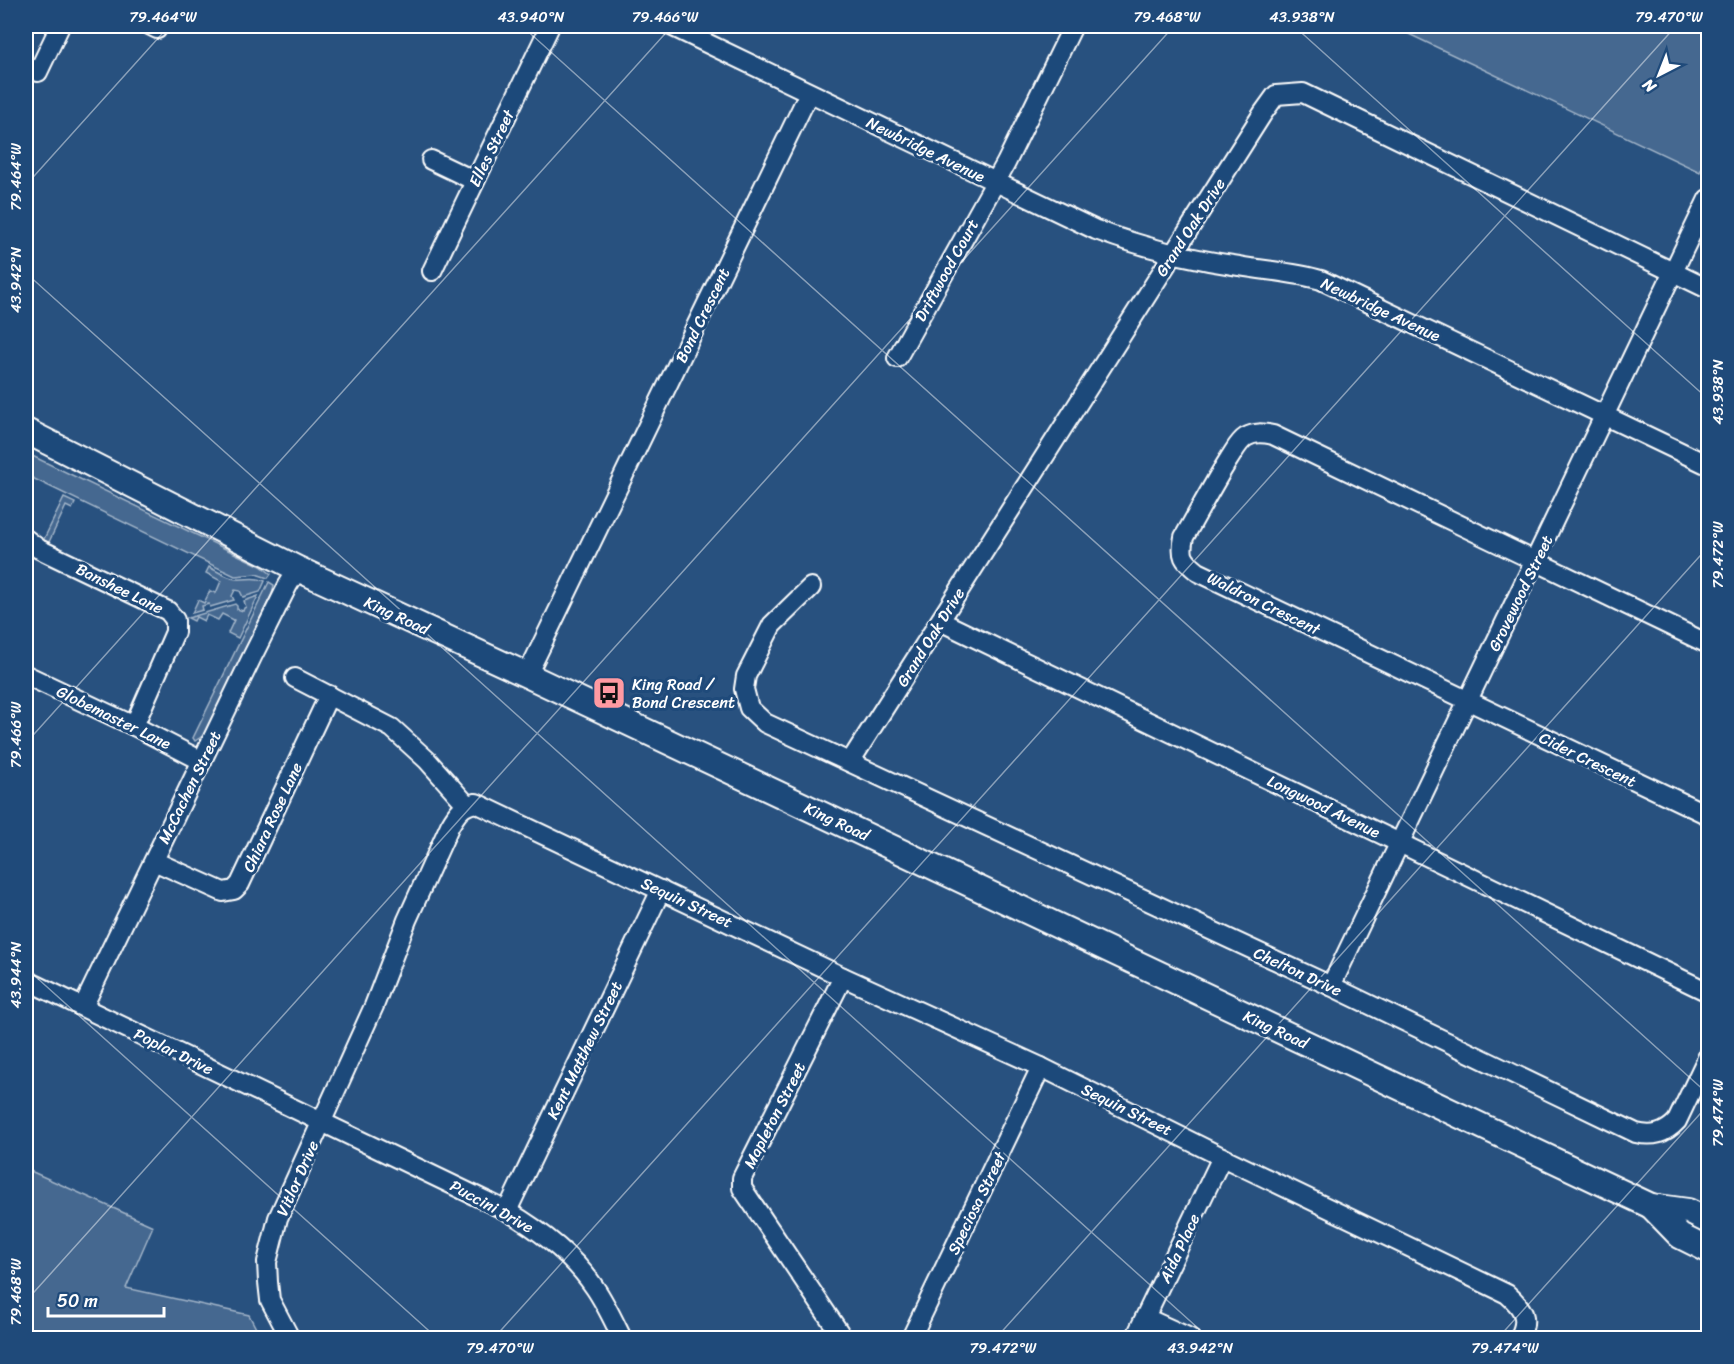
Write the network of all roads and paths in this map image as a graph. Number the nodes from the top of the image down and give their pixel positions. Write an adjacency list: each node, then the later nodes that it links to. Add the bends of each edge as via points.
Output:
1 (60, 26): 5 (street)
2 (550, 26): 8 (street, Elles Street)
3 (671, 26): 6 (street)
4 (1072, 26): 9 (street, Driftwood Court)
5 (38, 72)
6 (810, 93): 9 (street, Newbridge Avenue); 26 (street, Bond Crescent)
7 (431, 160): 8 (street)
8 (475, 181): 12 (street, Elles Street)
9 (995, 182): 11 (street, Newbridge Avenue, via 1096,230); 15 (street, Driftwood Court)
10 (1708, 199): 13 (street, Grovewood Street)
11 (1174, 254): 13 (street, Grand Oak Drive, via 1276,95 1303,93); 16 (street, Newbridge Avenue, via 1322,280); 23 (street, Grand Oak Drive)
12 (432, 271)
13 (1674, 272): 14 (street, Grand Oak Drive); 16 (street, Grovewood Street)
14 (1708, 289)
15 (897, 358)
16 (1605, 415): 18 (street, Newbridge Avenue); 20 (street, Grovewood Street)
17 (26, 431): 21 (main road, King Road)
18 (1708, 465)
19 (26, 539): 30 (street, Banshee Lane, via 172,615 175,632)
20 (1534, 561): 24 (street); 29 (street, Grovewood Street); 29 (street, Waldron Crescent, via 1264,433 1241,441 1184,537 1183,557 1198,572)
21 (298, 569): 26 (main road, King Road); 31 (street, McCachen Street)
22 (811, 587): 32 (street, Chelton Drive, via 772,625 746,676 746,699 749,708 765,723)
23 (940, 621): 32 (street, Grand Oak Drive); 35 (street, Longwood Avenue)
24 (1708, 644)
25 (26, 675): 30 (street, Globemaster Lane)
26 (527, 675): 47 (main road, King Road)
27 (295, 678): 28 (street)
28 (329, 695): 33 (street, via 392,728); 36 (street, Chiara Rose Lane, via 234,890 223,892)
29 (1468, 701): 34 (street, Cider Crescent); 35 (street, Grovewood Street)
30 (134, 726): 31 (street, Globemaster Lane)
31 (202, 761): 36 (street, McCachen Street)
32 (850, 762): 40 (street, Chelton Drive)
33 (467, 805): 37 (street, Sequin Street, via 477,803); 45 (street, via 456,815 445,836)
34 (1708, 815)
35 (1399, 842): 40 (street, Grovewood Street); 41 (street, Longwood Avenue)
36 (154, 861): 42 (street, McCachen Street)
37 (661, 890): 38 (street, Sequin Street); 48 (street, Kent Matthew Street)
38 (843, 977): 44 (street, Sequin Street); 54 (street, Mapleton Street, via 742,1178 742,1188)
39 (26, 980): 42 (street, Poplar Drive)
40 (1331, 986): 43 (street, Chelton Drive, via 1648,1135 1664,1132 1677,1121)
41 (1708, 992)
42 (83, 1007): 45 (street, Poplar Drive)
43 (1708, 1056)
44 (1041, 1067): 46 (street, Sequin Street); 55 (street, Speciosa Street)
45 (322, 1121): 48 (street, Puccini Drive); 52 (street, Vitlor Drive, via 278,1218 267,1262 270,1300)
46 (1222, 1156): 51 (street, Aida Place); 58 (street, Sequin Street, via 1507,1294 1521,1306 1525,1326)
47 (1651, 1206): 49 (main road, King Road, via 1688,1212); 50 (main road, King Road, via 1680,1236)
48 (507, 1211): 53 (street, Puccini Drive, via 575,1262)
49 (1708, 1221)
50 (1708, 1250)
51 (1146, 1318): 56 (street, Aida Place); 57 (street)
52 (290, 1338)
53 (622, 1338)
54 (843, 1338)
55 (911, 1338)
56 (1136, 1338)
57 (1190, 1338)
58 (1519, 1338)

